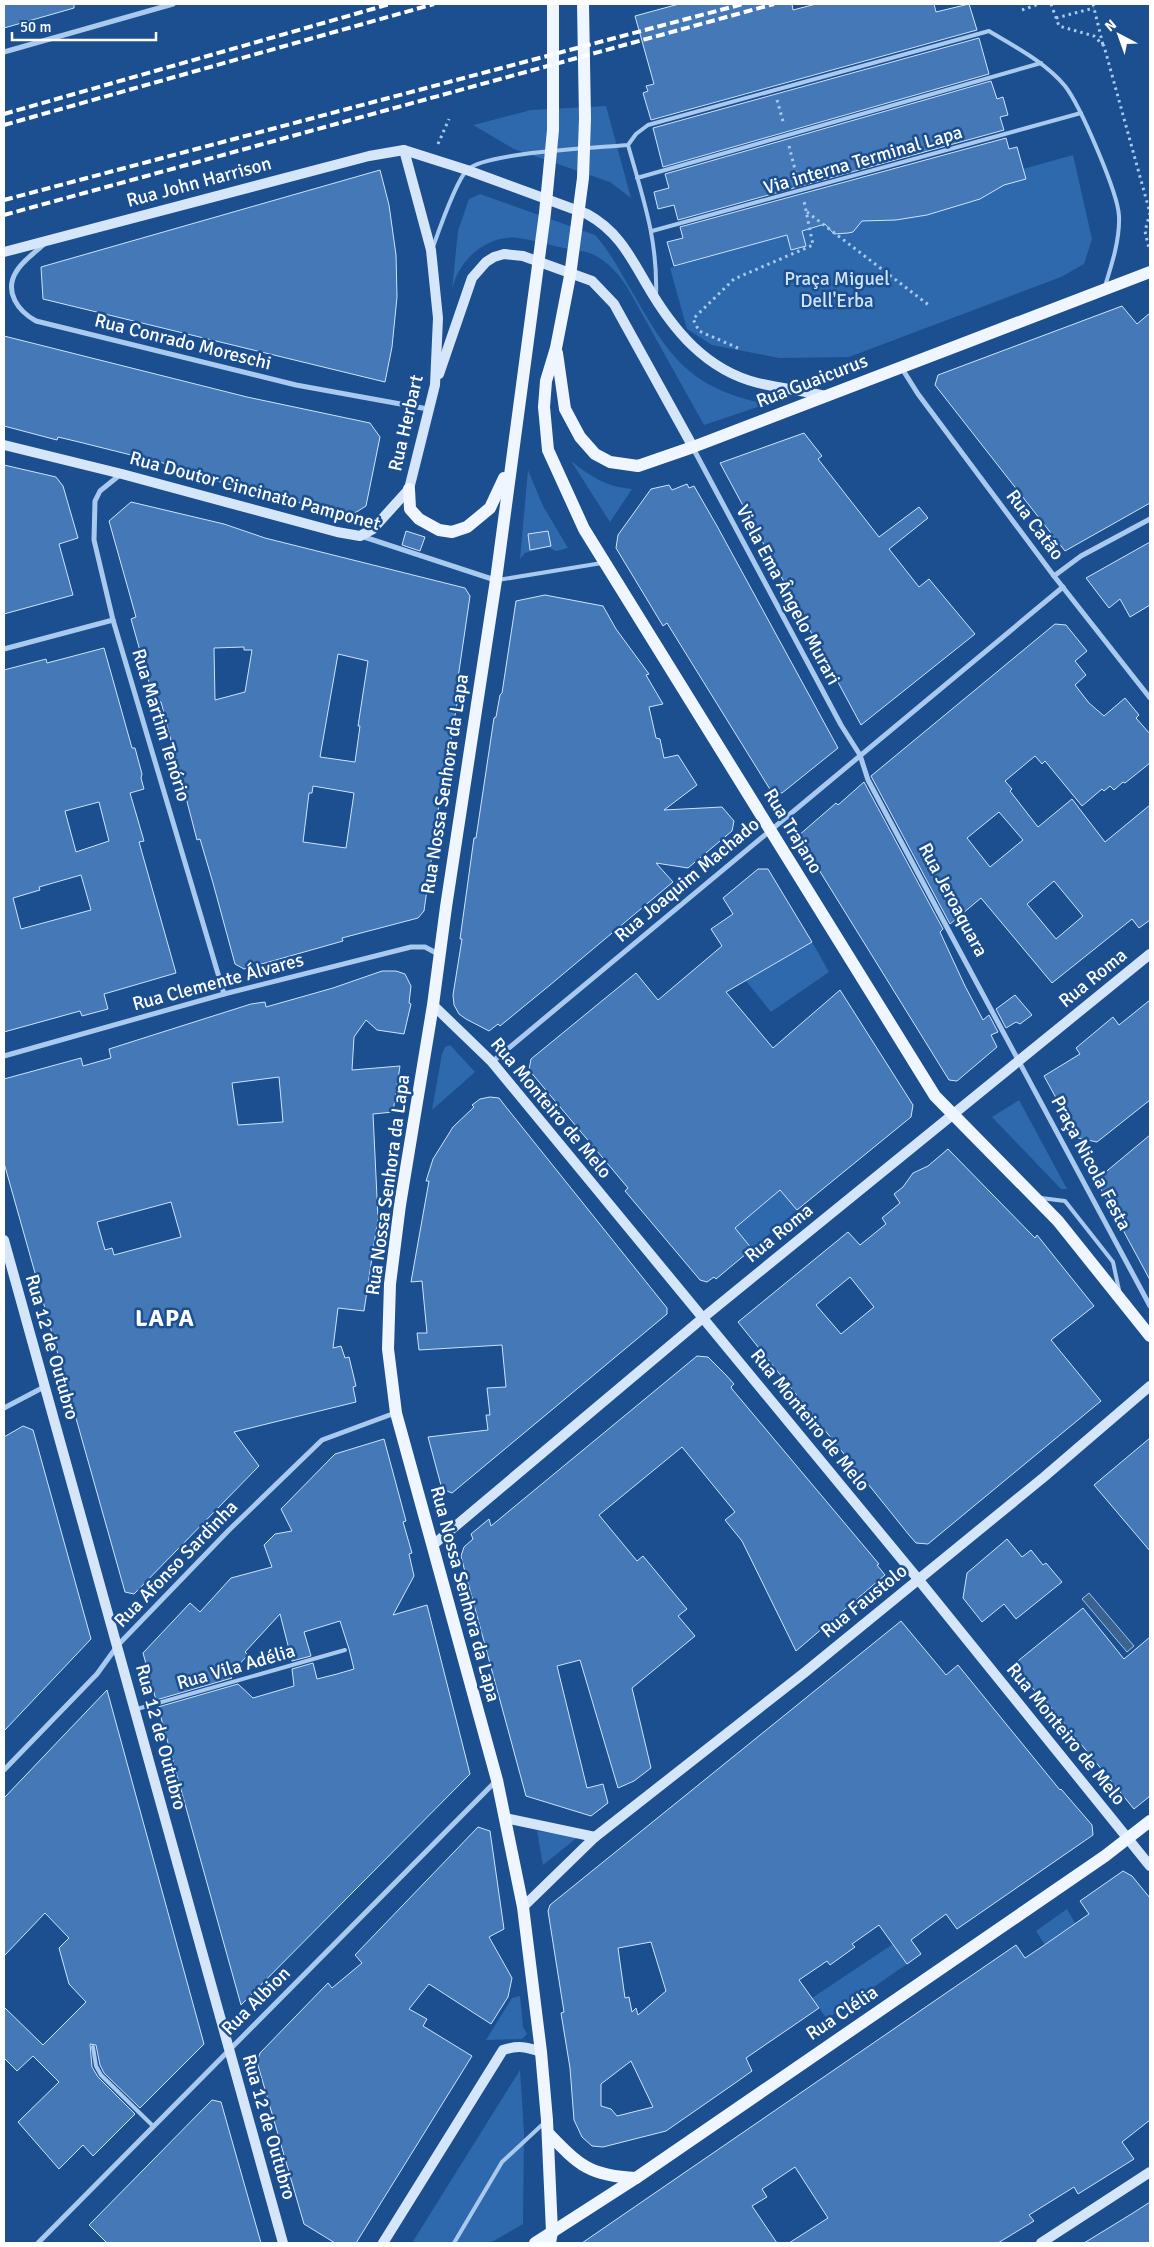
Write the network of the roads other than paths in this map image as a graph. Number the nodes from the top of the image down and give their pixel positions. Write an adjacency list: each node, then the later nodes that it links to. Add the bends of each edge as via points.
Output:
1 (173, 4): 4 (street)
2 (554, 4): 25 (main road, Rua Nossa Senhora da Lapa, via 554,130)
3 (583, 4): 18 (main road, via 583,178 570,276)
4 (4, 52)
5 (1041, 63): 6 (lane, via 1066,87); 7 (lane, via 989,31 648,124); 10 (lane)
6 (1081, 113): 11 (lane, Via interna Terminal Lapa); 16 (lane, via 1103,164 1119,214 1116,246)
7 (628, 145): 9 (lane, via 516,155 493,159); 10 (lane)
8 (404, 150): 9 (street); 12 (street, Rua John Harrison, via 369,156); 13 (street, Rua Herbart)
9 (467, 170): 13 (lane, via 452,196); 17 (street, via 587,214 604,224 623,245)
10 (637, 178): 11 (lane)
11 (652, 231): 17 (lane, via 657,270)
12 (48, 240): 14 (street, Rua John Harrison); 22 (street, Rua Conrado Moreschi, via 16,271 12,284 17,305 36,321 296,385)
13 (431, 250): 20 (street, Rua Herbart, via 438,318)
14 (4, 252)
15 (1150, 272): 16 (main road, Rua Guaicurus)
16 (1105, 288): 19 (main road, Rua Guaicurus)
17 (656, 301): 21 (street, via 694,349 720,367 756,382)
18 (556, 348): 24 (main road, Rua Guaicurus, via 565,409 580,437 595,454 610,462 638,466); 30 (main road, Rua Trajano, via 546,382 544,407 548,450 574,511)
19 (900, 366): 21 (main road, Rua Guaicurus); 31 (street, Rua Catão)
20 (435, 385): 22 (street, Rua Herbart); 24 (street, via 468,283 486,262 504,254 514,254 592,281 614,304)
21 (826, 396): 24 (main road, Rua Guaicurus)
22 (428, 409): 27 (street, Rua Herbart)
23 (4, 445): 26 (street, Rua Doutor Cincinato Pamponet)
24 (693, 447): 37 (street, Viela Ema Ângelo Murari)
25 (510, 466): 27 (main road, via 490,508 460,530 439,530 419,520 410,509); 32 (main road, Rua Nossa Senhora da Lapa)
26 (122, 474): 29 (street, Rua Doutor Cincinato Pamponet); 34 (street, Rua Martim Tenório, via 100,491 93,516 94,540)
27 (409, 490): 29 (street, Rua Herbart, via 373,528)
28 (1150, 519): 31 (street, via 1082,556)
29 (360, 536): 32 (street, Rua Doutor Cincinato Pamponet)
30 (606, 563): 32 (lane); 38 (main road, Rua Trajano)
31 (1054, 576): 33 (street, Rua Catão)
32 (496, 580): 40 (main road, Rua Nossa Senhora da Lapa)
33 (1063, 587): 36 (street, Rua Catão); 37 (street, Rua Joaquim Machado)
34 (113, 620): 35 (street); 41 (street, Rua Martim Tenório)
35 (4, 649)
36 (1150, 698)
37 (860, 755): 38 (street, Rua Joaquim Machado); 44 (street, Rua Jeroaquara, via 868,780)
38 (770, 829): 45 (street, Rua Joaquim Machado); 46 (main road, Rua Trajano, via 930,1089)
39 (1150, 954): 44 (street, Rua Roma)
40 (440, 956): 41 (street, Rua Clemente Álvares, via 425,948 410,947); 42 (main road, Rua Nossa Senhora da Lapa)
41 (224, 994): 43 (street, Rua Clemente Álvares)
42 (433, 1005): 45 (street, Rua Monteiro de Melo); 56 (main road, Rua Nossa Senhora da Lapa, via 390,1284 388,1349)
43 (4, 1056)
44 (1019, 1061): 46 (street, Rua Roma); 50 (street, Praça Nicola Festa)
45 (492, 1062): 51 (street, Rua Monteiro de Melo)
46 (952, 1115): 47 (main road); 51 (street, Rua Roma)
47 (1035, 1197): 49 (main road); 49 (lane, via 1065,1201 1113,1262)
48 (4, 1240): 54 (street, Rua 12 de Outubro)
49 (1121, 1300): 52 (main road)
50 (1150, 1306)
51 (704, 1317): 57 (street, Rua Roma); 58 (street, Rua Monteiro de Melo)
52 (1150, 1336)
53 (1150, 1386): 58 (street, Rua Faustolo)
54 (44, 1387): 55 (street); 59 (street, Rua 12 de Outubro)
55 (4, 1408)
56 (396, 1412): 57 (main road, Rua Nossa Senhora da Lapa); 59 (street, Rua Afonso Sardinha, via 322,1440)
57 (433, 1545): 63 (main road, Rua Nossa Senhora da Lapa)
58 (918, 1579): 66 (street, Rua Faustolo); 67 (street, Rua Monteiro de Melo)
59 (118, 1645): 61 (street, Rua 12 de Outubro); 62 (street, Rua Afonso Sardinha, via 97,1674)
60 (345, 1650): 61 (lane, Rua Vila Adélia)
61 (135, 1710): 71 (street, Rua 12 de Outubro)
62 (4, 1770)
63 (497, 1780): 64 (main road, Rua Nossa Senhora da Lapa); 71 (street, Rua Albion)
64 (505, 1818): 66 (street); 69 (main road, Rua Nossa Senhora da Lapa)
65 (1150, 1821): 67 (main road, Rua Clélia)
66 (595, 1837): 69 (street, Rua Faustolo)
67 (1128, 1839): 68 (street, Rua Monteiro de Melo); 76 (main road, Rua Clélia)
68 (1150, 1866)
69 (523, 1907): 72 (main road, Rua Nossa Senhora da Lapa)
70 (93, 2047): 73 (lane, via 101,2075)
71 (229, 2050): 73 (street, Rua Albion); 79 (street, Rua 12 de Outubro)
72 (541, 2052): 74 (main road, Rua Nossa Senhora da Lapa); 80 (street, via 516,2046 503,2050)
73 (154, 2126): 78 (street, Rua Albion)
74 (548, 2126): 76 (main road, via 569,2155 590,2171 610,2177); 77 (main road, Rua Nossa Senhora da Lapa); 81 (lane, via 502,2162)
75 (1150, 2172): 83 (street)
76 (636, 2178): 77 (main road, Rua Clélia)
77 (551, 2238): 82 (main road, Rua Clélia)
78 (38, 2243)
79 (284, 2243)
80 (383, 2243)
81 (454, 2243)
82 (535, 2243)
83 (1041, 2243)

